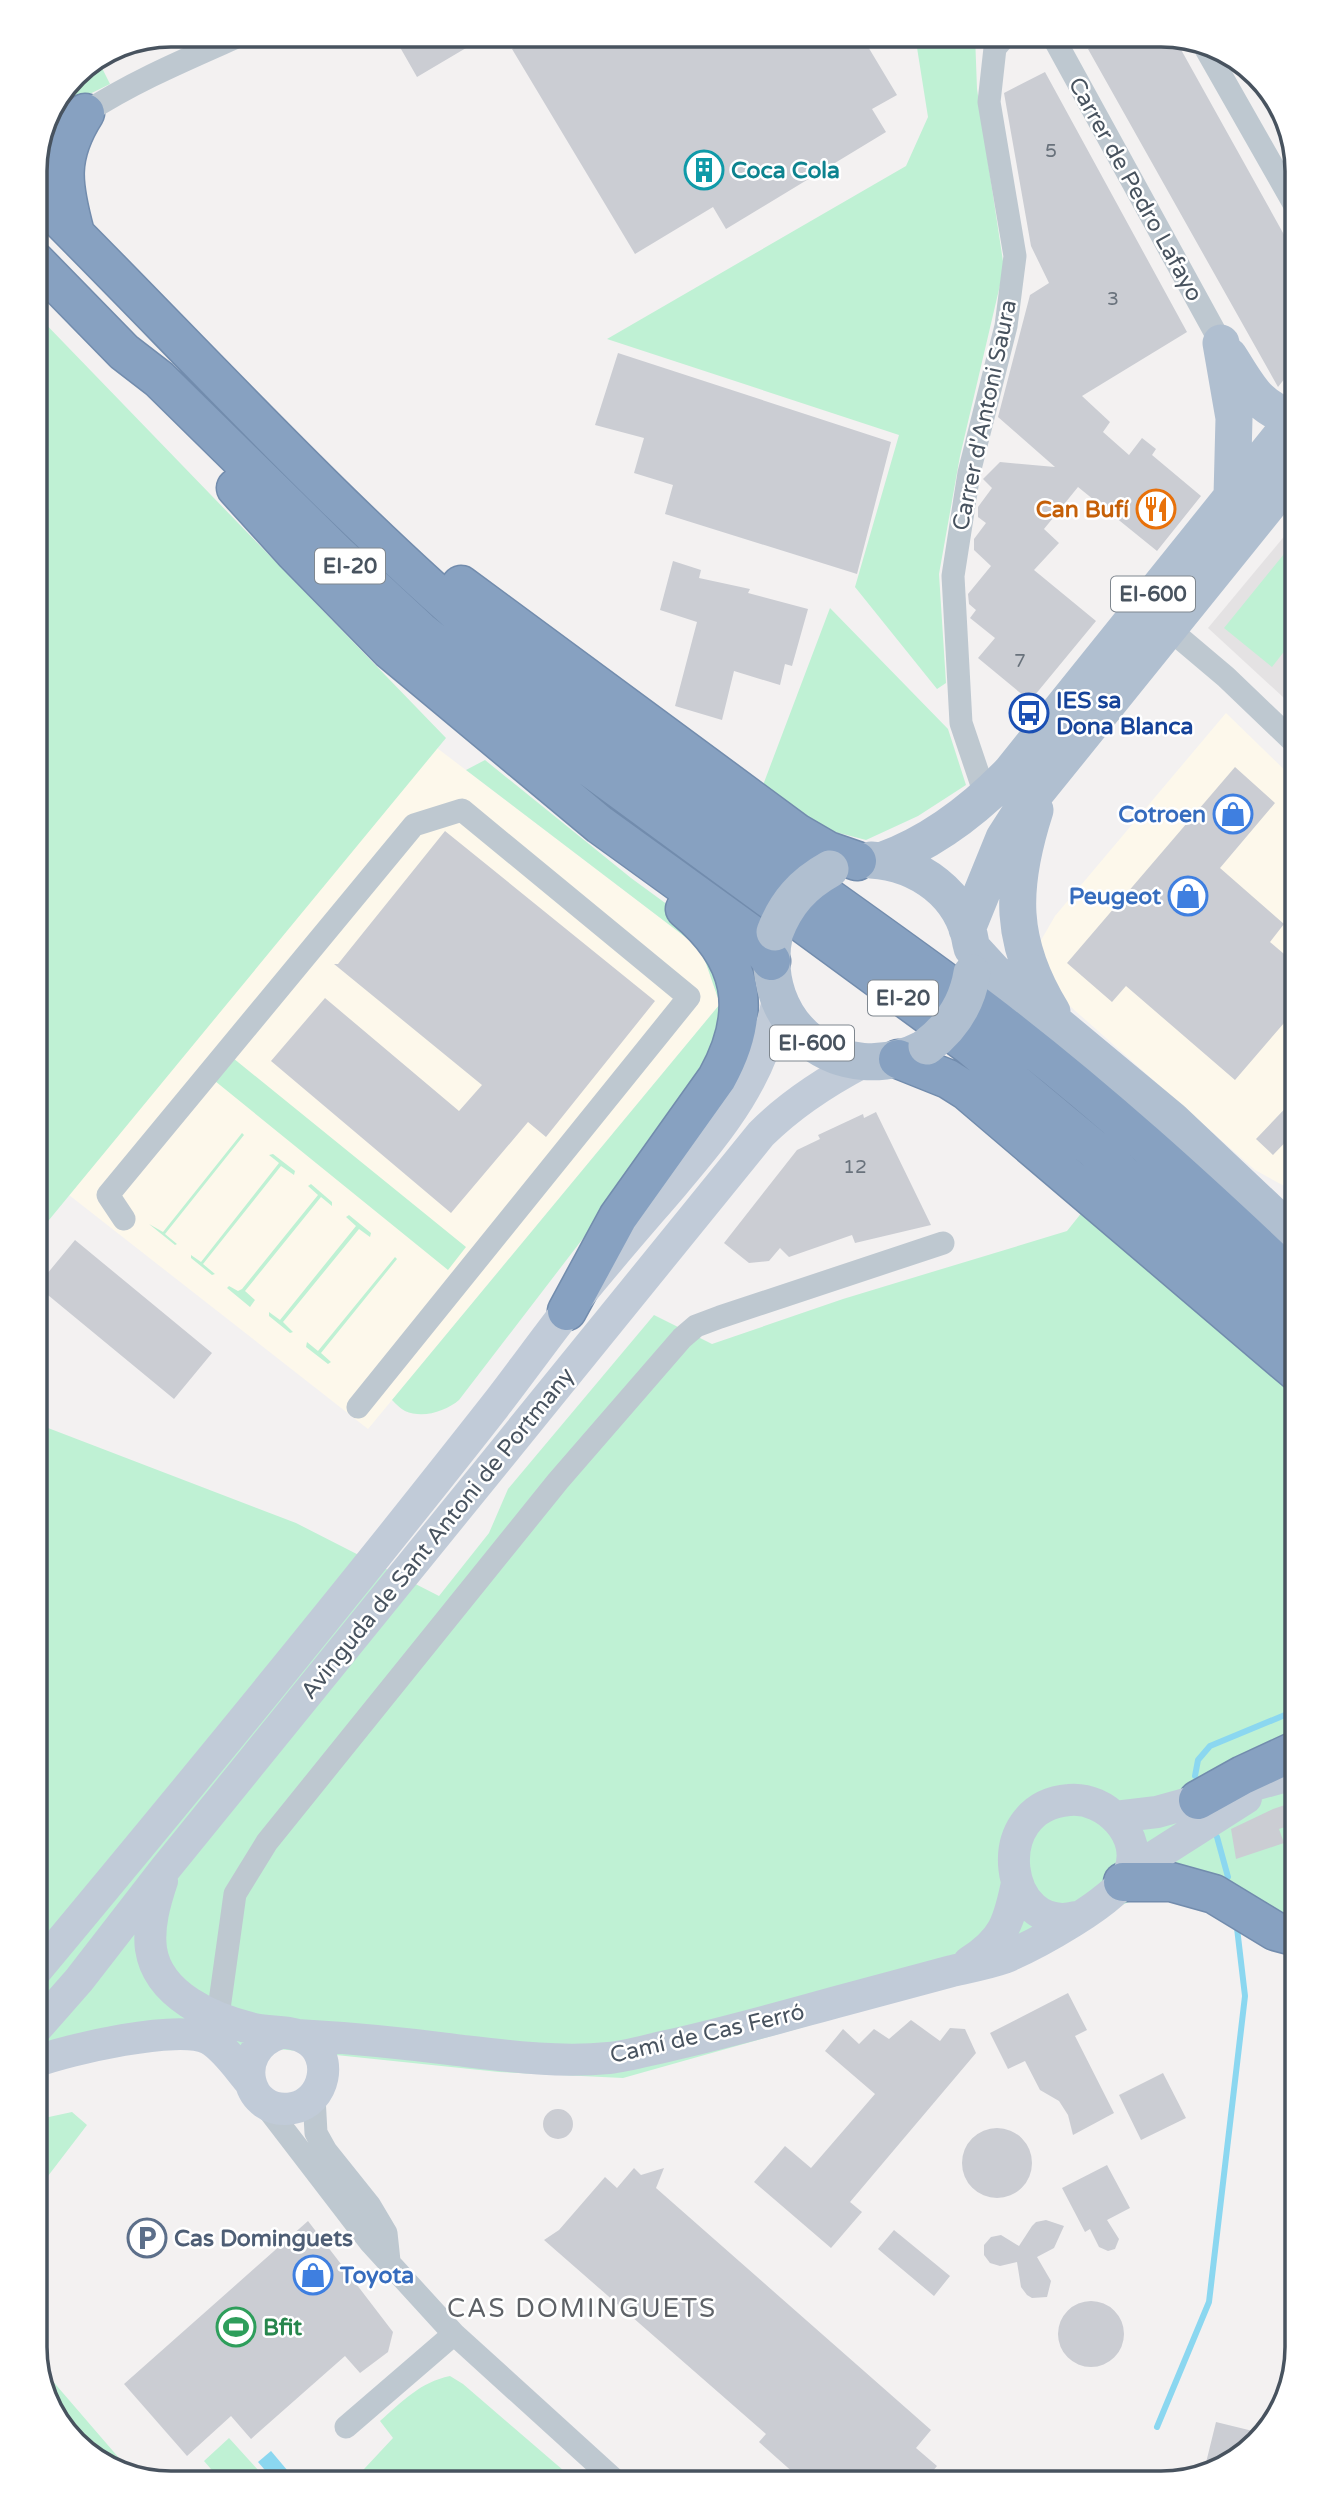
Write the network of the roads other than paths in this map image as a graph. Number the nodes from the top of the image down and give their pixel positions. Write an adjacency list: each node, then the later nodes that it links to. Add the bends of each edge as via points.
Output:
1 (212, 48): 5 (street, via 140,80)
2 (995, 48): 22 (street, Carrer d'Antoni Saura, via 989,102 1015,256 1006,326 969,473 953,576 961,723)
3 (1063, 48): 11 (street, Carrer de Pedro Lafayo)
4 (1211, 59): 7 (street)
5 (85, 113): 6 (highway); 9 (highway, via 66,152 64,178)
6 (57, 125)
7 (1285, 188)
8 (48, 207): 9 (highway, EI-20)
9 (75, 233): 17 (highway, EI-20)
10 (48, 274): 12 (highway, EI-20)
11 (1221, 343): 13 (main road, via 1253,394 1268,408); 16 (main road, via 1234,418)
12 (124, 352): 19 (highway, via 147,390); 34 (highway, EI-20, via 159,379 420,631 598,774 968,1045 1096,1150)
13 (1285, 414)
14 (1285, 430): 16 (main road, EI-600)
15 (1285, 484): 18 (main road, EI-600)
16 (1232, 496): 22 (main road, EI-600)
17 (362, 527): 23 (highway, via 418,554 797,834); 32 (highway, EI-20, via 522,669 609,737 989,1015 1116,1119)
18 (1168, 628): 20 (street); 21 (main road, EI-600)
19 (390, 650): 24 (highway, via 600,825); 33 (highway, via 405,673 497,760 708,928 735,977 740,1005 728,1058 618,1217)
20 (1285, 734)
21 (1044, 783): 25 (main road, EI-600, via 1004,838); 27 (main road, via 1017,886 1017,909 1022,944 1036,986)
22 (986, 797): 23 (main road, EI-600, via 903,853)
23 (856, 864): 24 (main road, EI-600, bridge, via 817,876 796,895 780,919); 25 (main road, via 913,869 941,887 956,907)
24 (773, 947): 26 (main road, EI-600)
25 (970, 950): 27 (main road); 28 (main road, EI-600, bridge, via 967,996 960,1011 940,1036)
26 (778, 999): 28 (main road, EI-600, via 794,1027 832,1055); 33 (main road, Avinguda de Sant Antoni de Portmany / EI-600, via 758,1066 737,1104)
27 (1062, 1028): 30 (main road, via 1172,1120)
28 (896, 1056): 35 (highway, via 967,1091); 41 (main road, Avinguda de Sant Antoni de Portmany / EI-600, via 814,1090 761,1134)
29 (124, 1219): 36 (street, via 108,1195 204,1078 414,825 462,810 689,997)
30 (1285, 1227)
31 (943, 1243): 49 (street, via 720,1317 696,1326 682,1338 558,1481 267,1842 235,1894)
32 (1285, 1272)
33 (567, 1311): 46 (main road, Avinguda de Sant Antoni de Portmany / EI-600, via 398,1528)
34 (1285, 1321)
35 (1285, 1362)
36 (358, 1406)
37 (1285, 1769): 39 (highway, via 1243,1775)
38 (1285, 1771): 42 (main road)
39 (1198, 1800): 40 (main road, via 1157,1812)
40 (1115, 1817): 42 (main road, via 1130,1842 1132,1856); 43 (main road, via 1105,1807 1078,1800 1041,1809 1023,1826 1014,1846)
41 (165, 1870): 48 (main road, Avinguda de Sant Antoni de Portmany / EI-600); 49 (main road, Camí de Cas Ferró, via 150,1934 155,1965 181,1997)
42 (1126, 1877): 44 (main road, via 1108,1897); 45 (highway, via 1171,1882 1214,1894)
43 (1017, 1883): 44 (main road, via 1041,1912 1061,1919); 47 (main road, Camí de Cas Ferró, via 1005,1928 994,1945)
44 (1076, 1917): 47 (main road, Camí de Cas Ferró, via 1026,1948)
45 (1285, 1934)
46 (47, 1957)
47 (956, 1970): 51 (main road, Camí de Cas Ferró, via 610,2058 535,2059)
48 (47, 2015)
49 (218, 2016): 50 (main road, Camí de Cas Ferró)
50 (288, 2035): 51 (main road, Camí de Cas Ferró); 53 (main road, via 314,2046 320,2055); 54 (main road, via 269,2037 254,2051 249,2061)
51 (369, 2039): 53 (main road, via 333,2063)
52 (47, 2058): 54 (main road, via 117,2041 188,2035 210,2040)
53 (319, 2085): 54 (main road, via 304,2104 293,2108 269,2105); 55 (street, via 316,2133 386,2233)
54 (255, 2090): 55 (street)
55 (389, 2261): 56 (street)
56 (454, 2334): 57 (street); 58 (street)
57 (346, 2427)
58 (604, 2470)

